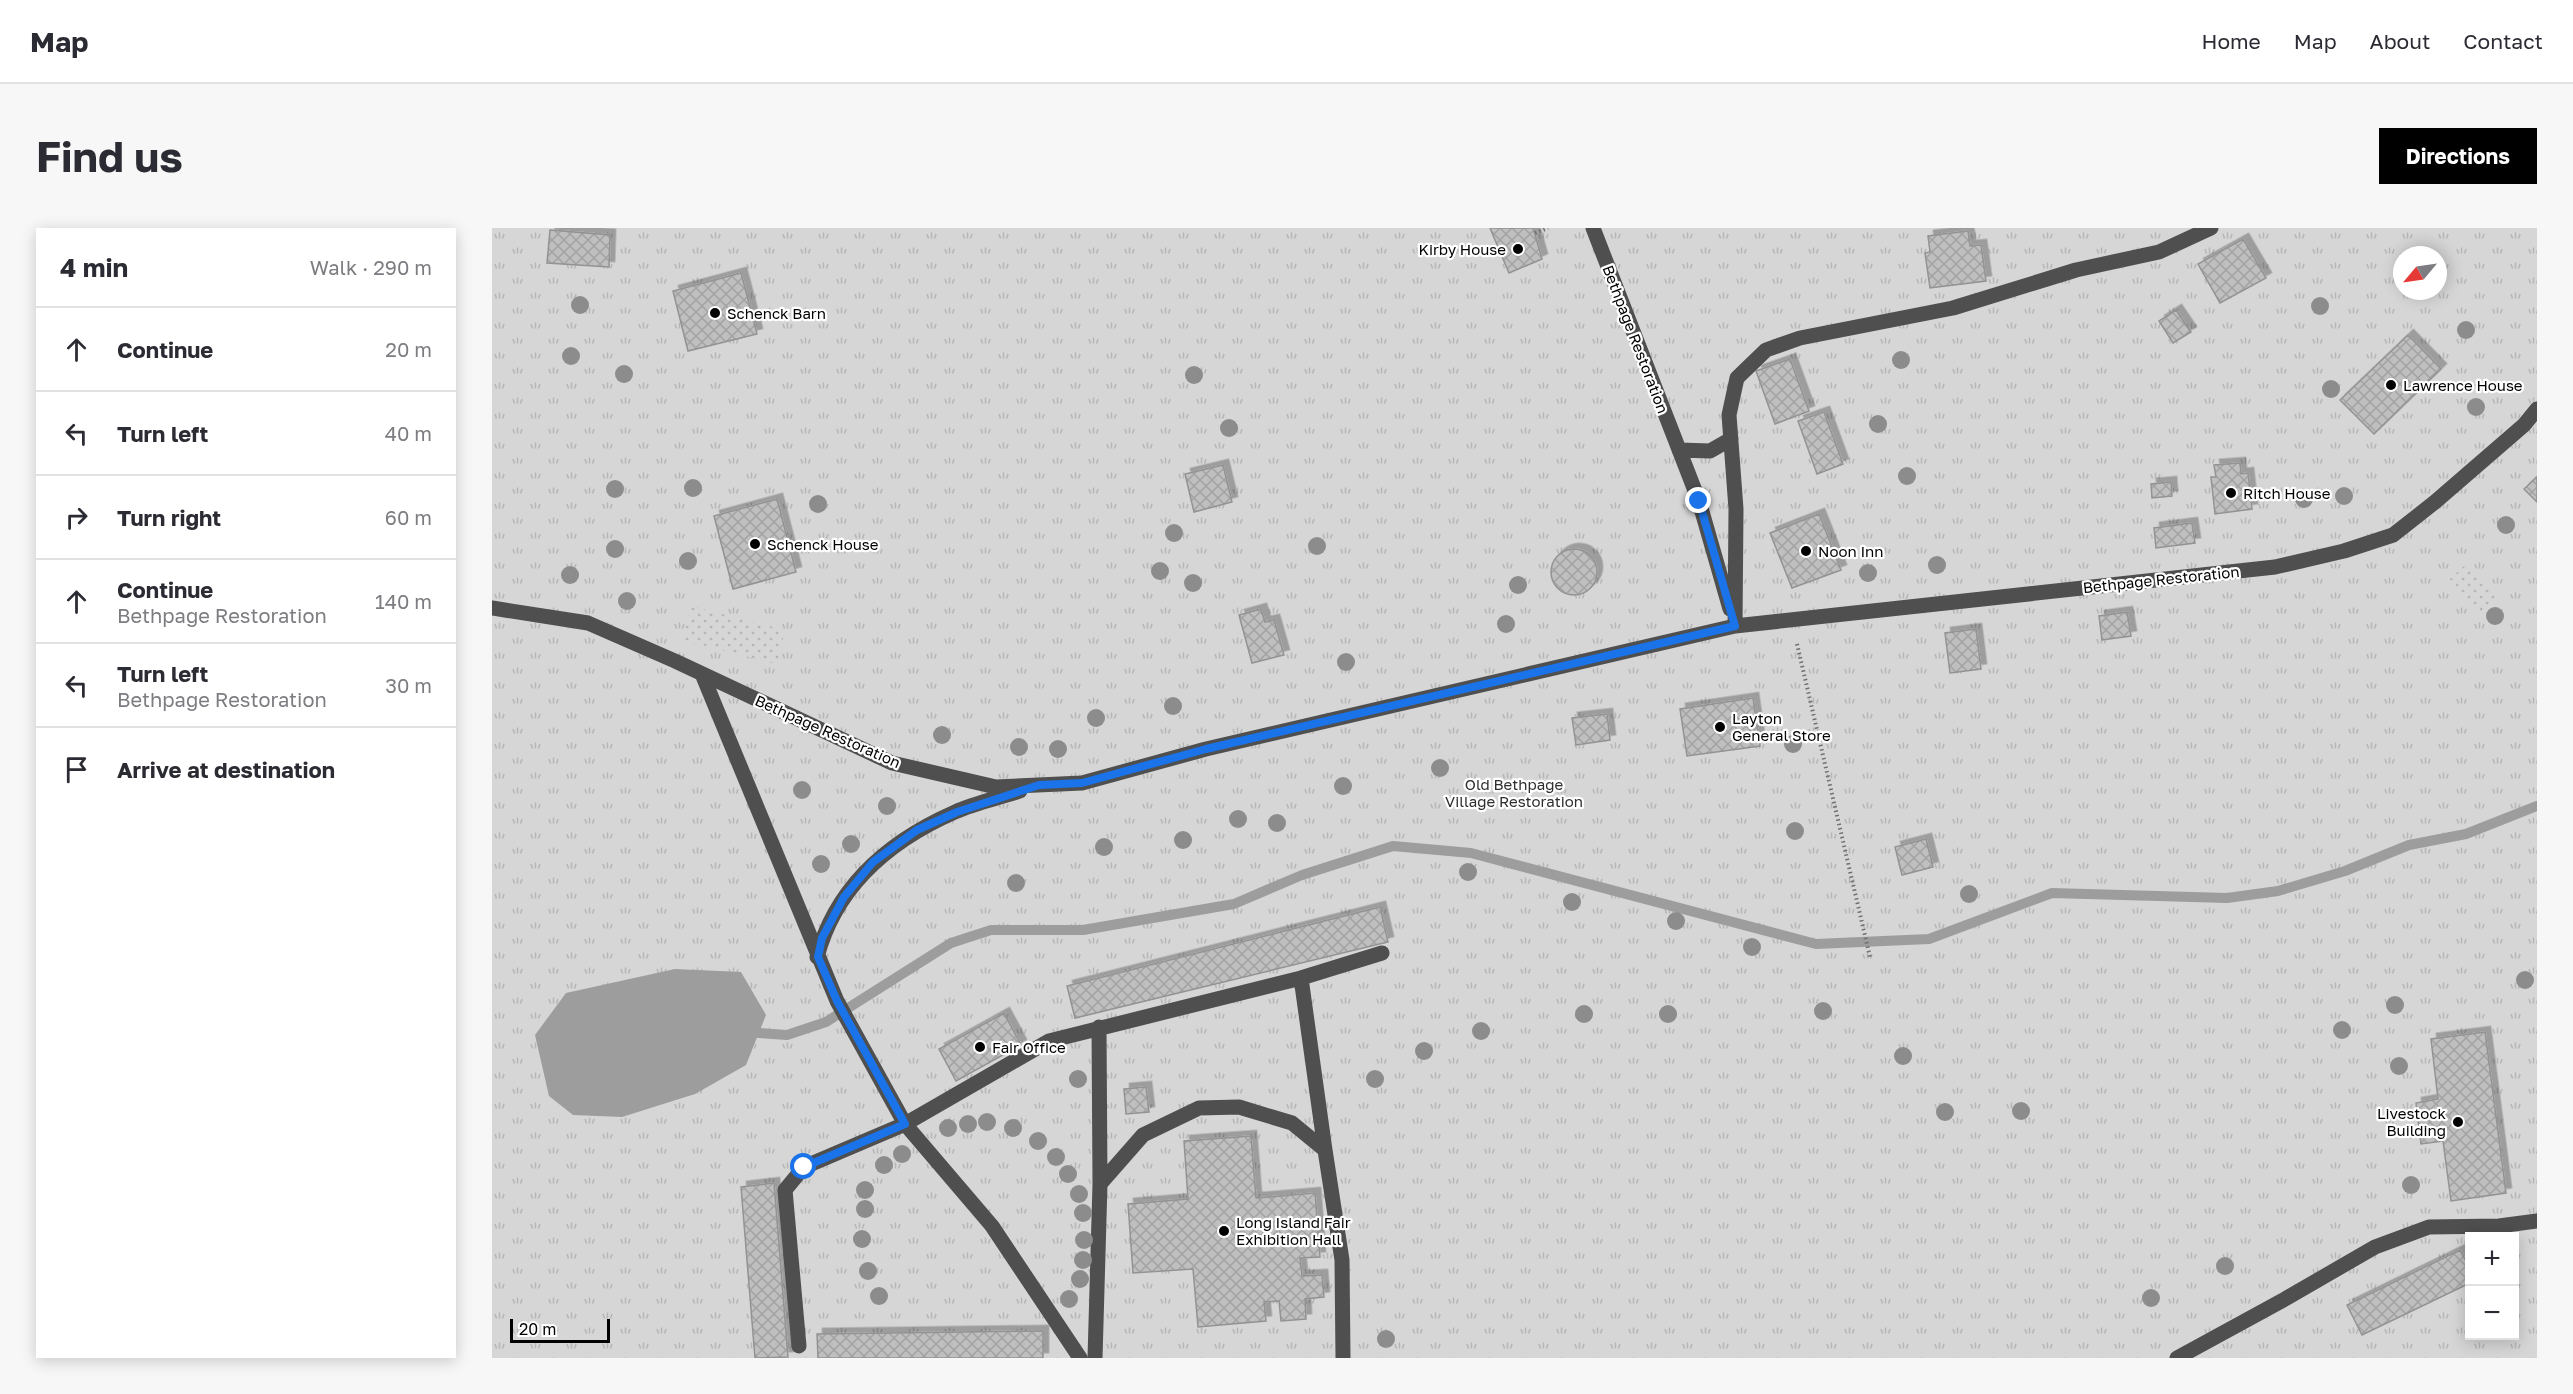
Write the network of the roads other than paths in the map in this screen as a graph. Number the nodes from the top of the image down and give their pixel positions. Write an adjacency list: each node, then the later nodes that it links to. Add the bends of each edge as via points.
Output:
1 (1593, 228): 5 (street, Bethpage Restoration)
2 (2211, 228): 4 (street, via 2159,252 2076,270 1953,308 1800,338 1766,350 1737,378 1729,415)
3 (2537, 409): 7 (street, Bethpage Restoration, via 2462,479 2393,535 2344,552 2275,567)
4 (1731, 439): 5 (street, via 1710,451); 7 (street, via 1736,509)
5 (1679, 450): 7 (street, Bethpage Restoration, via 1699,501)
6 (493, 610): 8 (street, Bethpage Restoration, via 588,623)
7 (1735, 626): 9 (street, Bethpage Restoration, via 1206,749 1082,783)
8 (702, 674): 9 (street, Bethpage Restoration, via 892,762 996,787); 11 (street)
9 (1039, 785): 11 (street, via 957,812 917,830 873,862 844,897 822,938)
10 (1382, 953): 12 (street)
11 (818, 957): 14 (street, via 837,1001)
12 (1301, 978): 13 (street); 15 (street)
13 (1099, 1027): 14 (street, via 1049,1041); 16 (street)
14 (905, 1124): 18 (street, via 804,1167 785,1190); 19 (street, via 992,1226)
15 (1325, 1150): 16 (street, via 1292,1123 1239,1107 1199,1108 1143,1135); 21 (street, via 1342,1260)
16 (1100, 1184): 20 (street)
17 (2537, 1221): 22 (street, via 2429,1227 2375,1247)
18 (799, 1346)
19 (1080, 1358)
20 (1095, 1358)
21 (1342, 1358)
22 (2177, 1358)

